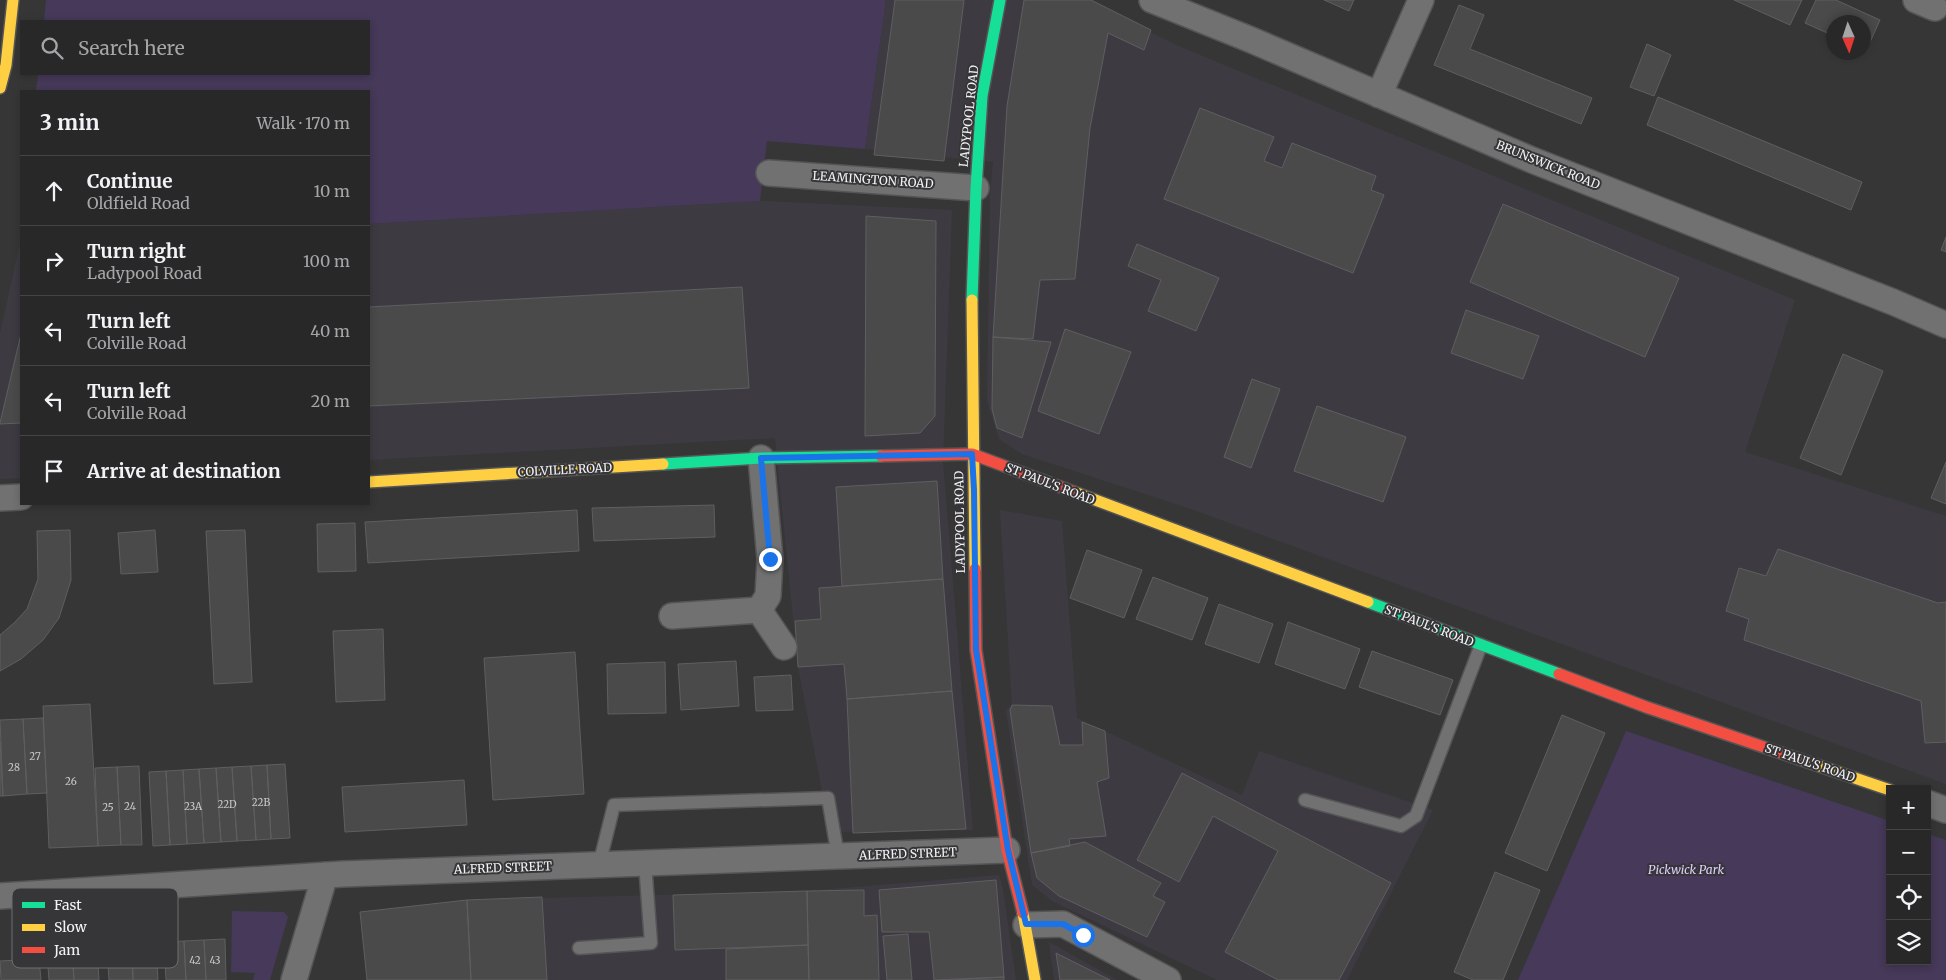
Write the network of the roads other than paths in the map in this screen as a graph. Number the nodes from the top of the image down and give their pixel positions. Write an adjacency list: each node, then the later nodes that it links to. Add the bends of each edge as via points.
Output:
1 (13, 0): 5 (street, via 6,65)
2 (1000, 0): 8 (street, LADYPOOL ROAD, via 982,96)
3 (1152, 0): 6 (street, BRUNSWICK ROAD)
4 (1421, 0): 6 (street)
5 (0, 88)
6 (1379, 94): 9 (street, BRUNSWICK ROAD, via 1532,160)
7 (769, 173): 8 (street, LEAMINGTON ROAD)
8 (976, 188): 10 (street, LADYPOOL ROAD, via 971,321)
9 (1946, 324)
10 (972, 454): 11 (street, COLVILLE ROAD); 17 (street, ST PAUL'S ROAD); 23 (street, LADYPOOL ROAD, via 976,650)
11 (761, 458): 12 (street, COLVILLE ROAD); 15 (street, via 770,559 768,596)
12 (370, 482)
13 (0, 498): 14 (street)
14 (20, 498)
15 (759, 610): 16 (street); 18 (street)
16 (672, 616)
17 (1481, 645): 19 (street, ST PAUL'S ROAD, via 1646,707); 20 (lane, via 1416,816 1401,826)
18 (784, 647)
19 (1886, 789)
20 (1305, 800)
21 (1931, 804): 22 (street)
22 (1946, 810)
23 (1008, 850): 24 (street, ALFRED STREET); 29 (street, LADYPOOL ROAD)
24 (838, 856): 25 (street, ALFRED STREET); 26 (lane, via 828,798 614,805)
25 (645, 863): 26 (street, ALFRED STREET); 30 (lane, via 651,943)
26 (599, 865): 27 (street, ALFRED STREET)
27 (325, 875): 28 (street, ALFRED STREET); 31 (street)
28 (124, 888)
29 (1026, 924): 32 (street, LADYPOOL ROAD); 33 (street, via 1063,924)
30 (579, 948)
31 (294, 980)
32 (1035, 980)
33 (1168, 980)

